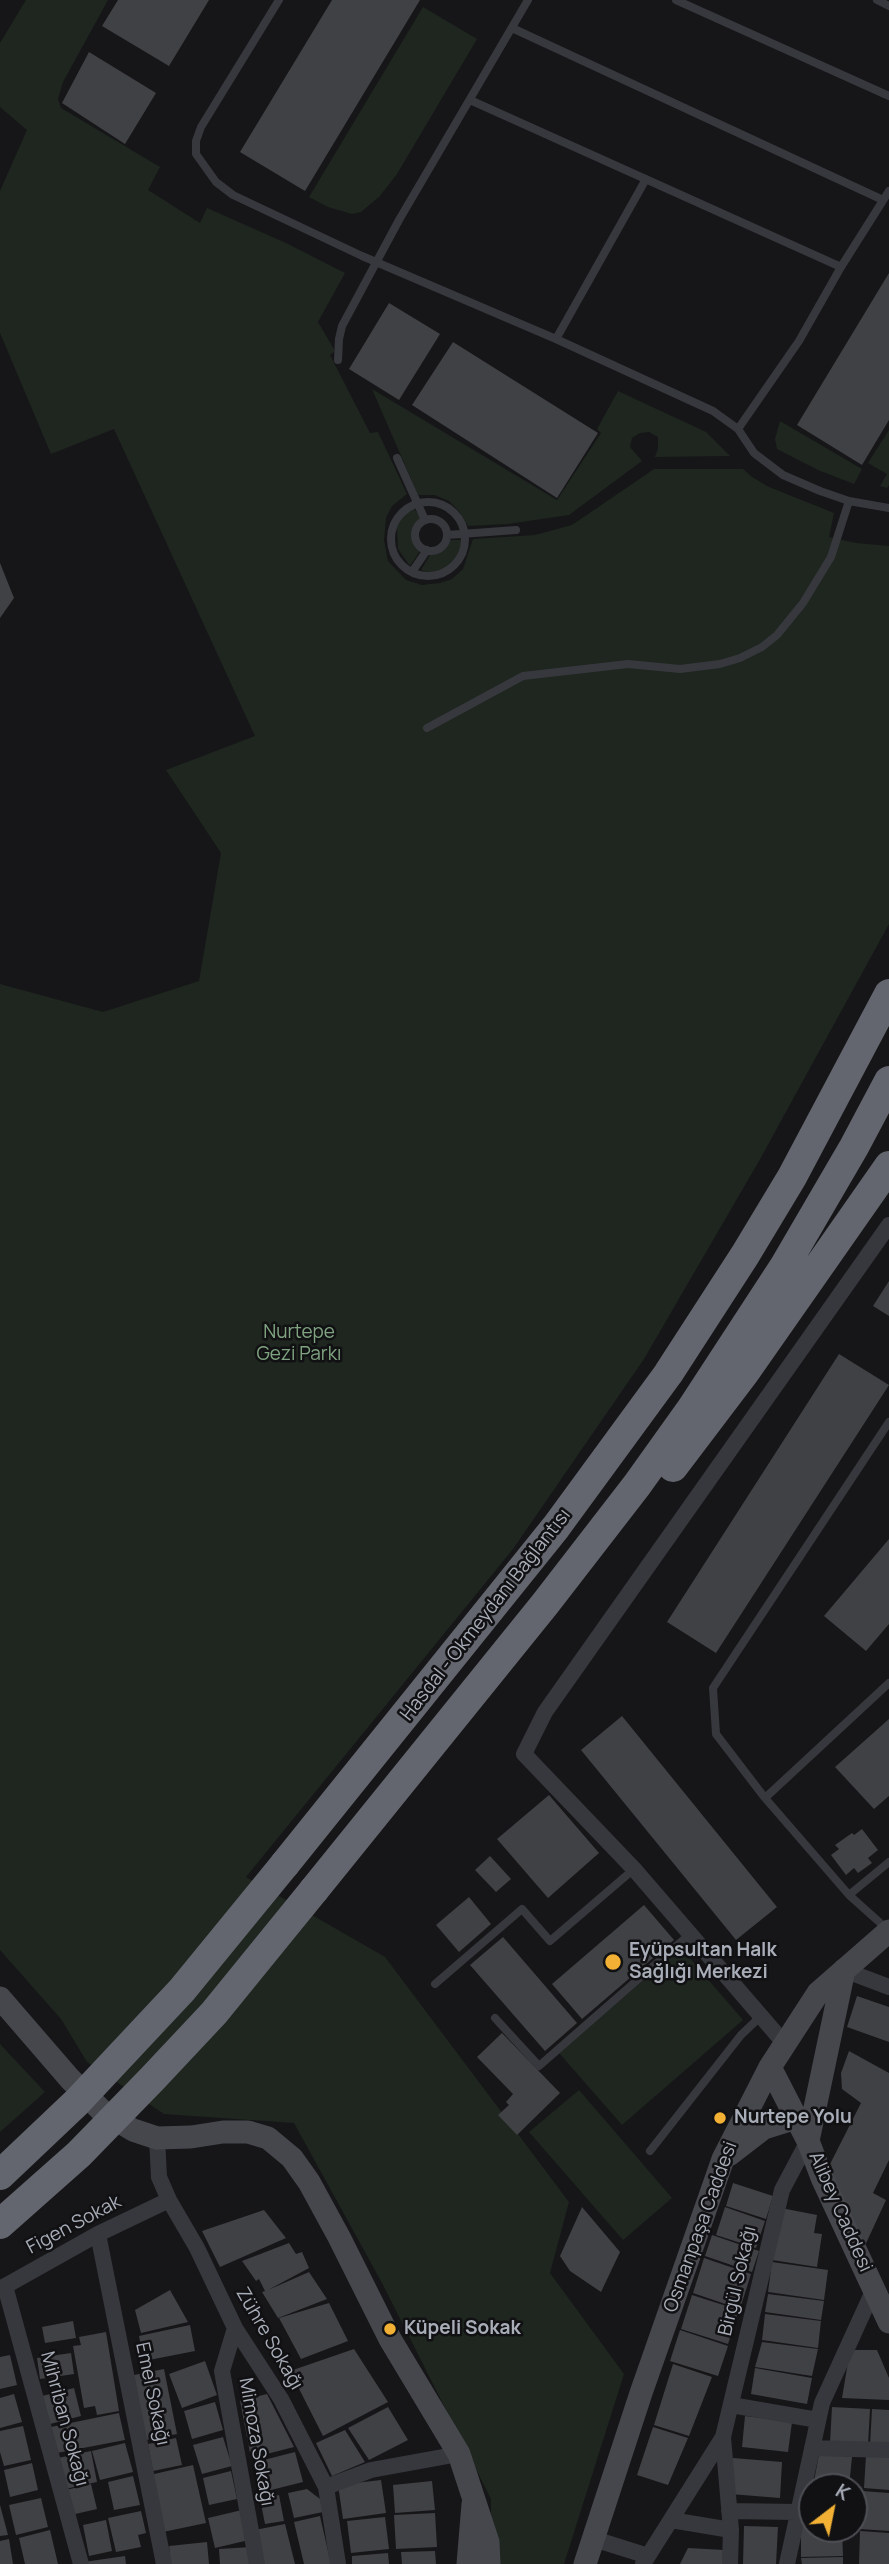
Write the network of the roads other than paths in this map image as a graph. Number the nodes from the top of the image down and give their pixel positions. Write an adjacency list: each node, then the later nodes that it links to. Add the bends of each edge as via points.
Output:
1 (279, 0): 12 (lane, via 201,127 196,154 216,182 233,195)
2 (528, 0): 6 (lane)
3 (676, 0): 7 (lane)
4 (877, 0): 5 (lane)
5 (889, 6)
6 (512, 28): 8 (lane); 11 (lane)
7 (889, 96)
8 (470, 100): 9 (lane); 12 (lane)
9 (646, 179): 13 (lane); 14 (lane)
10 (889, 191): 11 (lane)
11 (883, 200): 13 (lane)
12 (377, 262): 14 (lane); 15 (lane, via 342,326)
13 (841, 267): 16 (lane, via 799,341)
14 (556, 339): 16 (lane, via 713,411)
15 (338, 360)
16 (738, 429): 18 (lane, via 754,453 783,475)
17 (397, 458): 19 (lane)
18 (849, 501): 20 (lane); 27 (lane, via 831,557 803,603 762,647 720,664 681,668 628,664 523,676)
19 (418, 503): 21 (lane); 23 (lane, via 447,507); 26 (lane, via 404,511 391,533 396,558)
20 (889, 508)
21 (425, 520): 24 (lane, via 440,522); 25 (lane, via 416,537)
22 (516, 530): 23 (lane)
23 (465, 533): 24 (lane); 26 (lane, via 465,547 451,568 428,576)
24 (447, 535): 25 (lane, via 440,548)
25 (427, 550): 26 (lane)
26 (412, 572)
27 (427, 728)
28 (889, 994): 55 (highway, Hasdal - Okmeydanı Bağlantısı, bridge, via 745,1255 668,1374 556,1527 191,1980 77,2102)
29 (889, 1081): 33 (highway, Hasdal - Okmeydanı Bağlantısı, via 815,1216 739,1339)
30 (889, 1166): 33 (highway, via 687,1450 646,1495)
31 (889, 1225): 37 (street, via 545,1712 524,1754)
32 (889, 1422): 35 (lane, via 713,1688 716,1734)
33 (600, 1534): 57 (highway, Hasdal - Okmeydanı Bağlantısı, bridge, via 214,2013 79,2154)
34 (889, 1683): 35 (lane)
35 (765, 1798): 38 (lane)
36 (889, 1862): 38 (lane)
37 (634, 1869): 40 (street); 42 (lane, via 550,1941 522,1909)
38 (849, 1895): 39 (lane)
39 (889, 1931): 41 (street, Osmanpaşa Caddesi)
40 (690, 1934): 45 (street); 46 (lane, via 539,2066)
41 (844, 1970): 43 (street); 47 (street, Osmanpaşa Caddesi, via 818,1993); 49 (street, Alibey Caddesi)
42 (435, 1984)
43 (889, 1987)
44 (0, 1998): 51 (street, via 103,2112)
45 (761, 2016): 47 (street); 53 (lane)
46 (495, 2018)
47 (785, 2044): 48 (street, Osmanpaşa Caddesi)
48 (770, 2067): 49 (street); 50 (street, Alibey Caddesi); 54 (street, Osmanpaşa Caddesi)
49 (816, 2103): 52 (street, Alibey Caddesi)
50 (796, 2118): 52 (street, Alibey Caddesi); 54 (street, via 764,2128)
51 (157, 2138): 56 (street, Zühre Sokağı, via 159,2177); 68 (street, via 248,2132 268,2138 292,2158 339,2236 390,2339)
52 (808, 2141): 60 (street, Alibey Caddesi); 63 (street, Birgül Sokağı, via 782,2190)
53 (650, 2151)
54 (723, 2159): 75 (street, Osmanpaşa Caddesi)
55 (0, 2175)
56 (169, 2200): 58 (street, Figen Sokak); 62 (street, Zühre Sokağı)
57 (0, 2224)
58 (98, 2234): 59 (street, Figen Sokak); 78 (street, Emel Sokağı)
59 (3, 2287): 77 (street, Mihriban Sokağı)
60 (874, 2289): 61 (street, Alibey Caddesi); 64 (street)
61 (889, 2322)
62 (235, 2328): 69 (street, Zühre Sokağı, via 281,2399); 79 (street, Mimoza Sokağı, via 222,2371)
63 (731, 2405): 64 (street); 65 (street, Birgül Sokağı)
64 (818, 2420): 66 (street)
65 (723, 2437): 71 (street, Birgül Sokağı); 73 (street, Birgül Sokağı)
66 (812, 2448): 67 (street); 72 (street)
67 (889, 2450)
68 (459, 2454): 69 (street, via 371,2470); 70 (street)
69 (326, 2487): 80 (street, Zühre Sokağı)
70 (474, 2501): 81 (street); 82 (street, via 488,2542)
71 (729, 2511): 72 (street); 74 (street, Birgül Sokağı)
72 (797, 2512): 85 (street)
73 (671, 2520): 74 (street); 76 (street, Birgül Sokağı)
74 (731, 2530): 84 (street, Birgül Sokağı)
75 (594, 2539): 76 (street); 83 (street, Osmanpaşa Caddesi)
76 (646, 2560)
77 (82, 2564)
78 (164, 2564)
79 (257, 2564)
80 (338, 2564)
81 (468, 2564)
82 (489, 2564)
83 (586, 2564)
84 (730, 2564)
85 (787, 2564)

